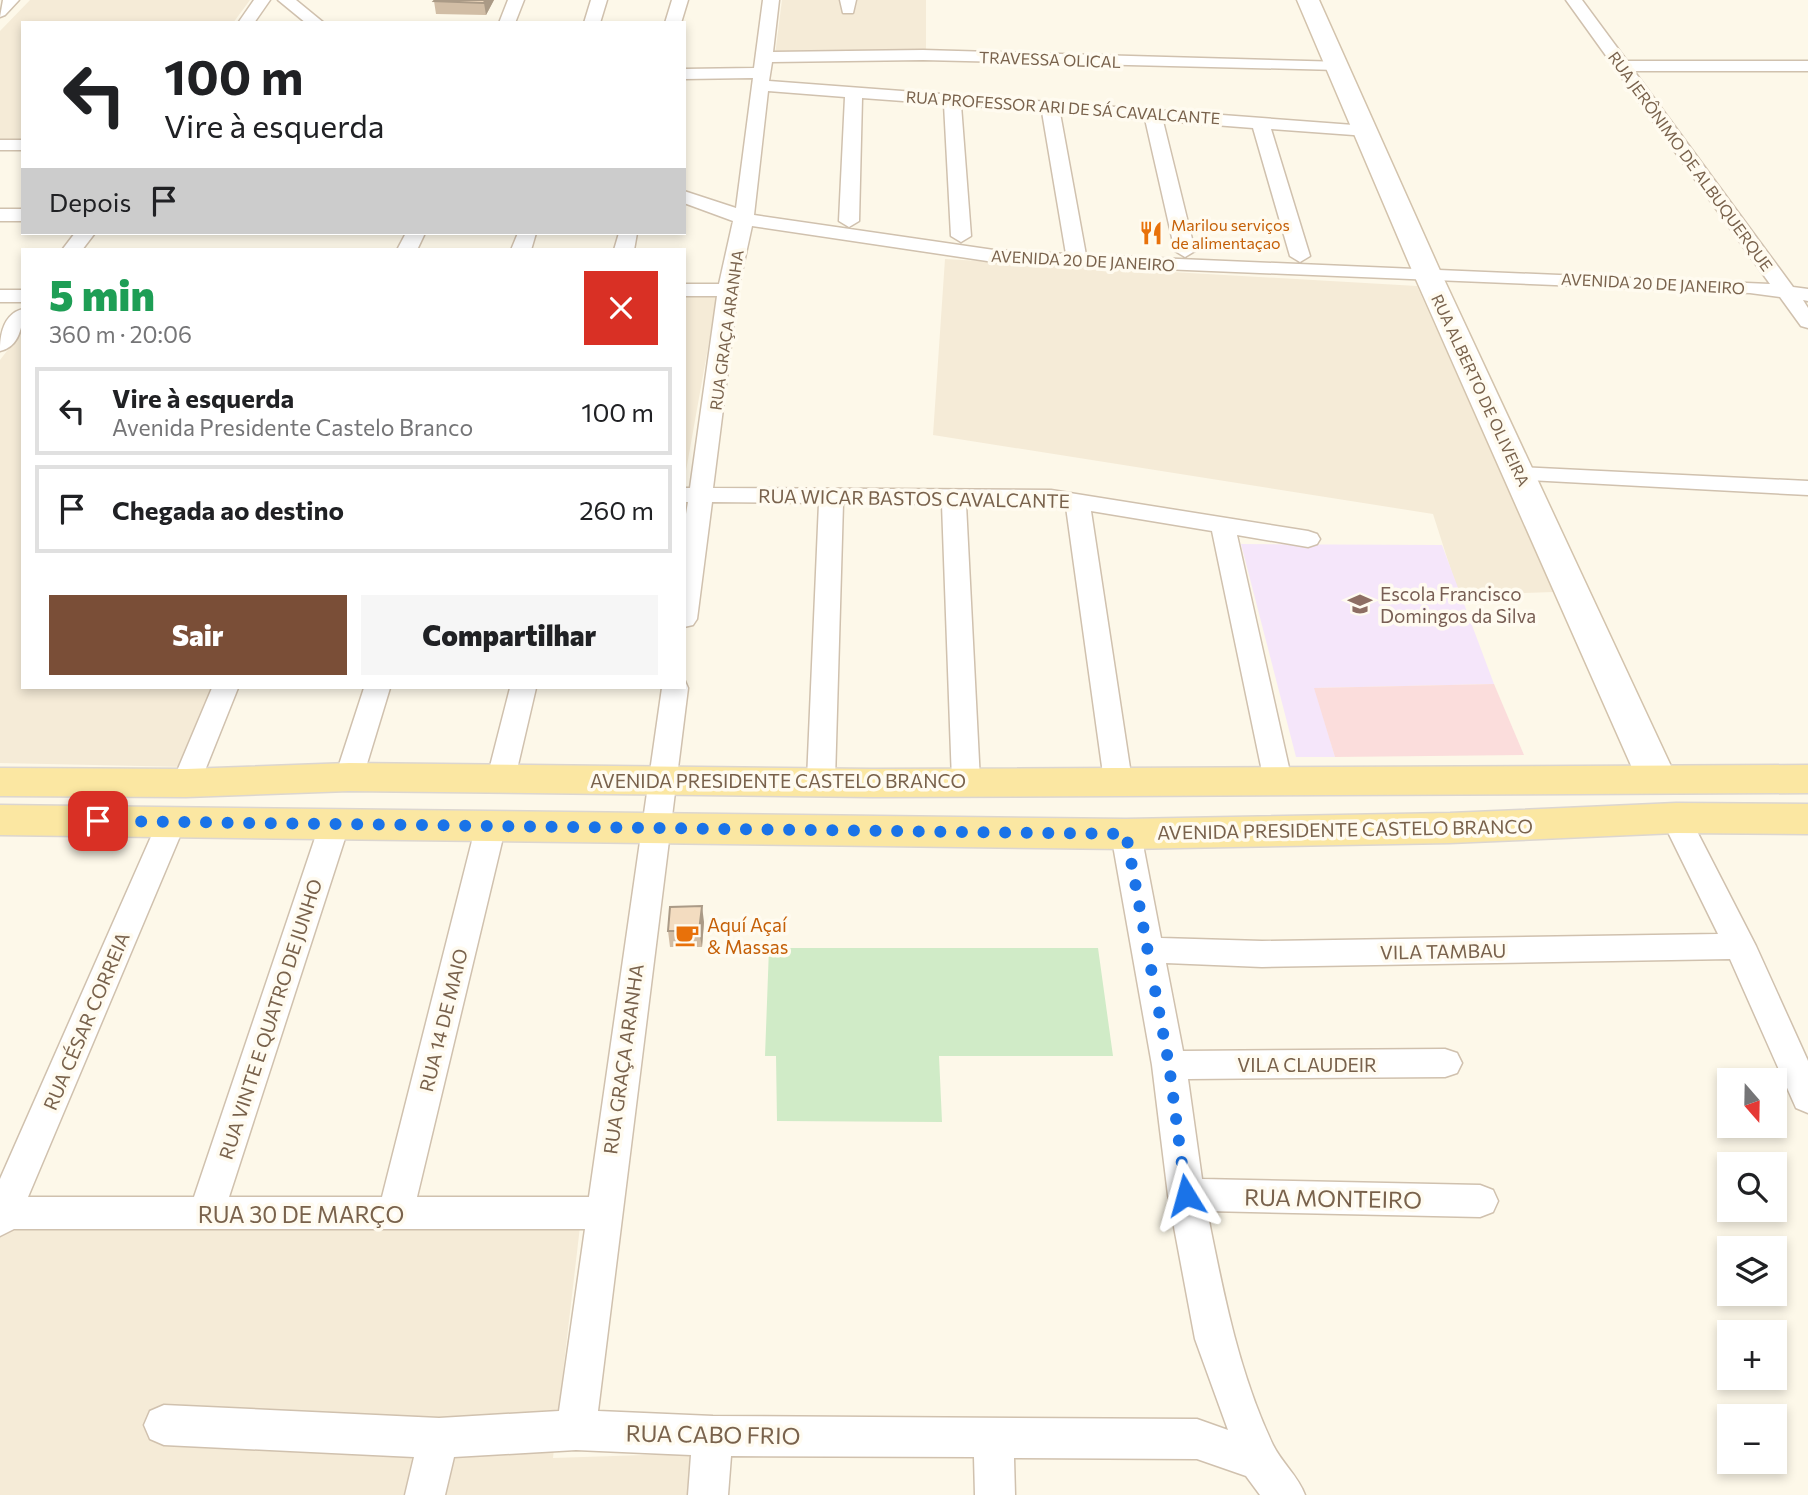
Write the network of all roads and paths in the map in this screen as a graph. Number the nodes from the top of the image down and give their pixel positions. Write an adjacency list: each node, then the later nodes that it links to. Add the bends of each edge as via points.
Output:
1 (11, 0): 10 (street)
2 (262, 0): 11 (street)
3 (286, 0): 12 (street)
4 (516, 0): 13 (street)
5 (599, 0): 14 (street)
6 (680, 0): 15 (street)
7 (771, 0): 19 (street, RUA GRAÇA ARANHA)
8 (1308, 0): 16 (street, RUA ALBERTO DE OLIVEIRA)
9 (1574, 0): 17 (street, RUA JERÔNIMO DE ALBUQUERQUE)
10 (0, 12)
11 (247, 21)
12 (313, 21)
13 (508, 21)
14 (593, 21)
15 (674, 21)
16 (1338, 65): 19 (street, TRAVESSA OLICAL, via 923,55); 26 (street, RUA ALBERTO DE OLIVEIRA)
17 (1622, 66): 18 (street); 41 (street, RUA JERÔNIMO DE ALBUQUERQUE)
18 (1808, 66)
19 (761, 72): 20 (street); 21 (street, RUA PROFESSOR ARI DE SÁ CAVALCANTE); 30 (street, RUA GRAÇA ARANHA)
20 (686, 74)
21 (854, 91): 22 (street, RUA PROFESSOR ARI DE SÁ CAVALCANTE); 33 (street)
22 (952, 99): 23 (street, RUA PROFESSOR ARI DE SÁ CAVALCANTE); 34 (street)
23 (1050, 106): 24 (street, RUA PROFESSOR ARI DE SÁ CAVALCANTE); 36 (street)
24 (1153, 115): 25 (street, RUA PROFESSOR ARI DE SÁ CAVALCANTE); 35 (street)
25 (1260, 122): 26 (street, RUA PROFESSOR ARI DE SÁ CAVALCANTE); 37 (street)
26 (1367, 131): 38 (street, RUA ALBERTO DE OLIVEIRA)
27 (0, 145): 28 (street)
28 (21, 145)
29 (686, 198): 30 (street, AVENIDA 20 DE JANEIRO)
30 (745, 212): 33 (street, AVENIDA 20 DE JANEIRO); 36 (street, AVENIDA 20 DE JANEIRO, via 995,256); 40 (street, RUA GRAÇA ARANHA)
31 (0, 215): 32 (street)
32 (21, 215)
33 (849, 221): 34 (street, AVENIDA 20 DE JANEIRO)
34 (961, 236): 36 (street, AVENIDA 20 DE JANEIRO)
35 (1185, 251): 36 (street, AVENIDA 20 DE JANEIRO); 37 (street, AVENIDA 20 DE JANEIRO)
36 (1075, 253): 38 (street, AVENIDA 20 DE JANEIRO)
37 (1300, 256): 38 (street, AVENIDA 20 DE JANEIRO)
38 (1435, 270): 41 (street, AVENIDA 20 DE JANEIRO, via 1750,287); 47 (street, RUA ALBERTO DE OLIVEIRA)
39 (686, 290): 40 (street)
40 (728, 290): 49 (street, RUA GRAÇA ARANHA)
41 (1798, 294): 45 (street, RUA JERÔNIMO DE ALBUQUERQUE)
42 (0, 296): 43 (street)
43 (21, 296)
44 (21, 318): 46 (street)
45 (1808, 322)
46 (0, 345)
47 (1520, 474): 48 (street); 63 (street, RUA ALBERTO DE OLIVEIRA)
48 (1808, 488)
49 (693, 495): 50 (street, RUA WICAR BASTOS CAVALCANTE); 55 (street, RUA GRAÇA ARANHA)
50 (831, 495): 51 (street, RUA WICAR BASTOS CAVALCANTE); 65 (street)
51 (954, 498): 52 (street, RUA WICAR BASTOS CAVALCANTE); 66 (street)
52 (1077, 500): 53 (street, RUA WICAR BASTOS CAVALCANTE); 67 (street)
53 (1223, 526): 54 (street, RUA WICAR BASTOS CAVALCANTE); 68 (street)
54 (1308, 539)
55 (686, 591)
56 (225, 689): 70 (street)
57 (377, 689): 60 (street)
58 (523, 689): 61 (street)
59 (675, 689): 62 (street, RUA GRAÇA ARANHA)
60 (349, 777): 61 (main road, AVENIDA PRESIDENTE CASTELO BRANCO); 70 (main road, AVENIDA PRESIDENTE CASTELO BRANCO)
61 (501, 778): 62 (main road, AVENIDA PRESIDENTE CASTELO BRANCO)
62 (662, 779): 65 (main road, AVENIDA PRESIDENTE CASTELO BRANCO); 78 (street, RUA GRAÇA ARANHA)
63 (1657, 779): 64 (main road, AVENIDA PRESIDENTE CASTELO BRANCO); 68 (main road, AVENIDA PRESIDENTE CASTELO BRANCO)
64 (1808, 779)
65 (821, 780): 71 (main road, AVENIDA PRESIDENTE CASTELO BRANCO)
66 (966, 781): 67 (main road, AVENIDA PRESIDENTE CASTELO BRANCO); 71 (main road, AVENIDA PRESIDENTE CASTELO BRANCO)
67 (1118, 781): 68 (main road, AVENIDA PRESIDENTE CASTELO BRANCO)
68 (1278, 781)
69 (0, 782): 70 (main road, AVENIDA PRESIDENTE CASTELO BRANCO)
70 (186, 783)
71 (872, 783): 79 (main road)
72 (1676, 818): 73 (main road, AVENIDA PRESIDENTE CASTELO BRANCO); 80 (main road, AVENIDA PRESIDENTE CASTELO BRANCO); 81 (street)
73 (1808, 818)
74 (0, 820): 75 (main road, AVENIDA PRESIDENTE CASTELO BRANCO)
75 (172, 822): 76 (main road, AVENIDA PRESIDENTE CASTELO BRANCO); 90 (street, RUA CÉSAR CORREIA)
76 (334, 825): 77 (main road, AVENIDA PRESIDENTE CASTELO BRANCO); 88 (street, RUA VINTE E QUATRO DE JUNHO)
77 (491, 825): 78 (main road, AVENIDA PRESIDENTE CASTELO BRANCO); 91 (street, RUA 14 DE MAIO)
78 (655, 827): 79 (main road, AVENIDA PRESIDENTE CASTELO BRANCO); 89 (street, RUA GRAÇA ARANHA)
79 (868, 831): 80 (main road, AVENIDA PRESIDENTE CASTELO BRANCO)
80 (1126, 834): 82 (street)
81 (1740, 946): 82 (street, VILA TAMBAU, via 1262,954); 85 (street)
82 (1146, 950): 84 (street)
83 (1445, 1063): 84 (street, VILA CLAUDEIR)
84 (1169, 1065): 86 (street)
85 (1808, 1098)
86 (1186, 1195): 87 (street, RUA MONTEIRO); 97 (street, via 1214,1339)
87 (1480, 1201)
88 (206, 1213): 90 (street, RUA 30 DE MARÇO); 91 (street, RUA 30 DE MARÇO)
89 (603, 1213): 91 (street, RUA 30 DE MARÇO); 93 (street, RUA GRAÇA ARANHA)
90 (1, 1215)
91 (395, 1215)
92 (164, 1425): 95 (street, RUA CABO FRIO)
93 (576, 1430): 94 (street, RUA CABO FRIO); 95 (street, RUA CABO FRIO)
94 (712, 1436): 96 (street, RUA CABO FRIO); 99 (street)
95 (439, 1438): 98 (street)
96 (993, 1438): 97 (street, RUA CABO FRIO, via 1197,1439); 100 (street)
97 (1259, 1460): 101 (street)
98 (425, 1495)
99 (708, 1495)
100 (995, 1495)
101 (1285, 1495)

